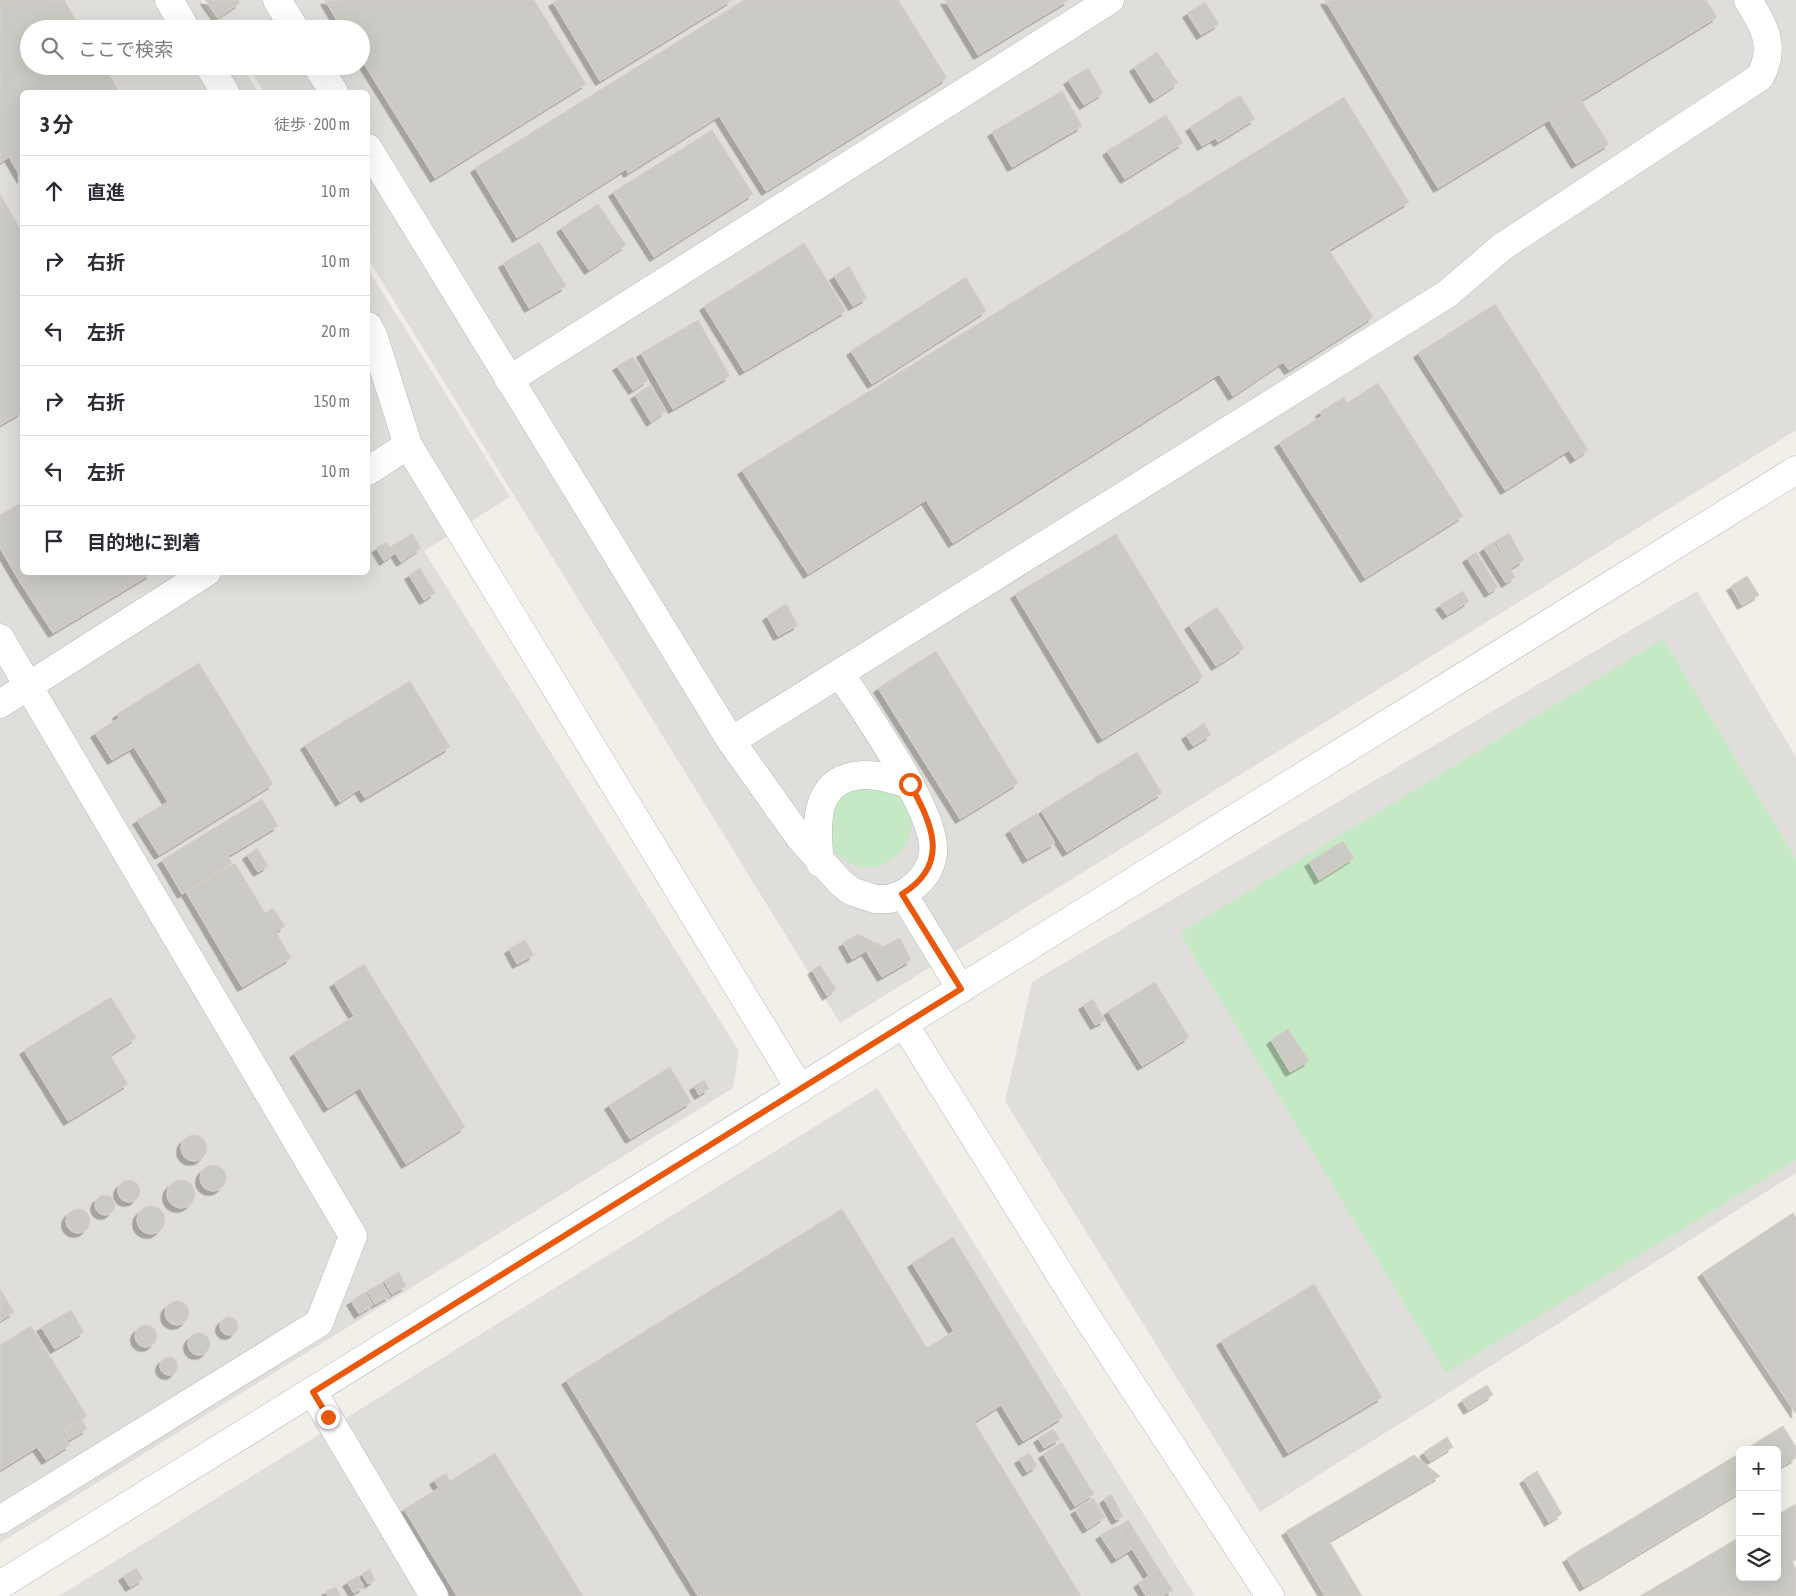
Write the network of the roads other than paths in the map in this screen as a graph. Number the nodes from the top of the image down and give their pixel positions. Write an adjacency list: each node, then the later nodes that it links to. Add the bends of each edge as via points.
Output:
1 (169, 0): 5 (street)
2 (277, 0): 6 (street)
3 (1110, 0): 13 (street)
4 (1748, 0): 19 (street, via 1762,21 1769,46 1768,63 1760,77 1502,246 1447,294)
5 (181, 20)
6 (289, 20)
7 (215, 75): 9 (street)
8 (324, 75): 10 (street)
9 (224, 90)
10 (333, 90)
11 (370, 151): 13 (street)
12 (370, 330): 14 (street)
13 (509, 380): 22 (street)
14 (408, 445): 15 (street); 28 (street)
15 (370, 470)
16 (1796, 470): 26 (street)
17 (202, 575): 20 (street)
18 (0, 638): 20 (street)
19 (840, 673): 22 (street); 23 (street)
20 (27, 687): 21 (street); 30 (street, via 353,1236 319,1323)
21 (0, 704)
22 (731, 741): 24 (street)
23 (910, 784): 24 (street, via 864,775 842,781 834,787 822,802 817,819); 25 (street, via 930,828 933,853 924,875)
24 (820, 863): 25 (street, via 846,887 863,897 889,899)
25 (902, 894): 26 (street)
26 (961, 989): 27 (street)
27 (904, 1024): 28 (street); 33 (street, via 1083,1311)
28 (800, 1089): 29 (street)
29 (313, 1392): 31 (street); 32 (street)
30 (0, 1520)
31 (0, 1585)
32 (434, 1596)
33 (1270, 1596)

